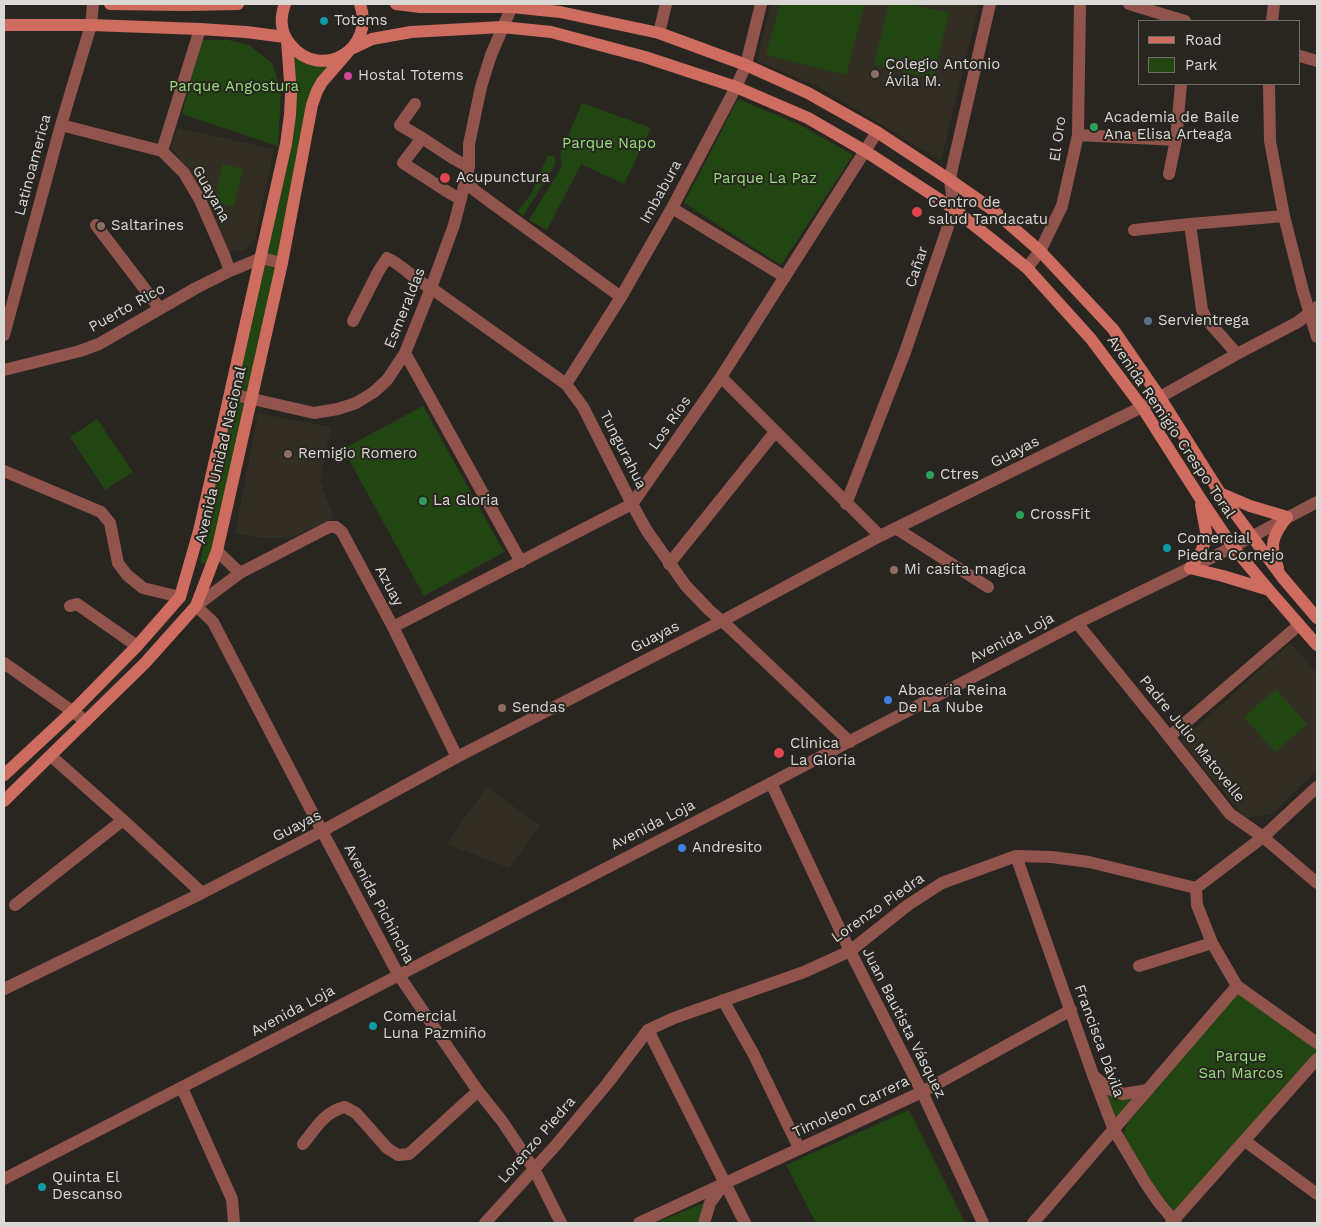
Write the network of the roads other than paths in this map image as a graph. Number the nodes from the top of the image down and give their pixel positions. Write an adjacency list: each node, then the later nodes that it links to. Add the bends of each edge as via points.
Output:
1 (93, 4): 18 (street, Latinoamerica)
2 (110, 4): 3 (main road)
3 (146, 4): 4 (main road)
4 (238, 4)
5 (285, 4): 22 (main road, Avenida Unidad Nacional, via 282,17)
6 (360, 4): 23 (main road, via 363,23 360,36)
7 (396, 4): 14 (main road, Avenida Remigio Crespo Toral, via 420,7)
8 (666, 4): 21 (street)
9 (761, 4): 26 (street, Imbabura)
10 (990, 4): 40 (street, Cañar)
11 (1080, 4): 33 (street, El Oro)
12 (1129, 4): 15 (street)
13 (1274, 4): 16 (street)
14 (512, 5): 19 (street, Esmeraldas); 21 (main road, Avenida Remigio Crespo Toral)
15 (1182, 20)
16 (1272, 20)
17 (4, 25): 18 (main road)
18 (91, 26): 20 (main road); 31 (street, Latinoamerica)
19 (502, 27): 23 (main road, Avenida Remigio Crespo Toral, via 411,32 372,40); 29 (main road, Avenida Remigio Crespo Toral, via 551,32 645,57); 38 (street, Esmeraldas, via 481,87)
20 (200, 29): 22 (main road); 36 (street)
21 (659, 33): 26 (main road, Avenida Remigio Crespo Toral)
22 (286, 39): 23 (main road, Avenida Remigio Crespo Toral, via 304,57 315,60 338,58); 49 (main road, Avenida Unidad Nacional, via 290,115)
23 (350, 50): 50 (main road, Avenida Unidad Nacional, via 322,82 312,105)
24 (1301, 56): 25 (street)
25 (1317, 62)
26 (746, 65): 29 (street, Imbabura); 32 (main road, Avenida Remigio Crespo Toral, via 808,93)
27 (1181, 85): 35 (street)
28 (1269, 85): 44 (street, via 1270,141)
29 (736, 87): 37 (main road, Avenida Remigio Crespo Toral, via 808,118); 42 (street, Imbabura)
30 (415, 104): 34 (street, via 400,125)
31 (61, 125): 36 (street); 59 (street, Latinoamerica)
32 (877, 132): 37 (street, Los Ríos); 40 (main road, Avenida Remigio Crespo Toral)
33 (1078, 135): 35 (street); 48 (street, El Oro, via 1062,206)
34 (422, 138): 38 (street, via 454,158); 41 (street, via 403,163)
35 (1176, 140): 39 (street)
36 (162, 151): 52 (street, Guayana, via 184,173 200,200)
37 (865, 151): 43 (main road, Avenida Remigio Crespo Toral); 53 (street, Los Ríos)
38 (468, 173): 41 (street, Esmeraldas); 55 (street, via 473,189)
39 (1169, 174)
40 (950, 180): 43 (street, Cañar); 48 (main road, Avenida Remigio Crespo Toral, via 993,210)
41 (461, 199): 54 (street, Esmeraldas)
42 (672, 208): 53 (street); 55 (street, Imbabura)
43 (954, 209): 51 (main road, Avenida Remigio Crespo Toral); 76 (street, Cañar, via 905,352)
44 (1284, 216): 45 (street); 57 (street)
45 (1190, 224): 47 (street); 62 (street, via 1202,310)
46 (96, 225): 56 (street)
47 (1134, 230)
48 (1040, 251): 51 (street, El Oro); 67 (main road, Avenida Remigio Crespo Toral, via 1113,329)
49 (261, 258): 50 (street); 52 (street, Puerto Rico); 66 (main road, Avenida Unidad Nacional)
50 (282, 263): 68 (main road, Avenida Unidad Nacional)
51 (1027, 268): 69 (main road, Avenida Remigio Crespo Toral, via 1091,339)
52 (230, 271): 56 (street, Puerto Rico)
53 (785, 277): 64 (street, Los Ríos)
54 (431, 288): 58 (street, Tungurahua, via 387,258); 61 (street, Esmeraldas); 65 (street, Tungurahua)
55 (621, 297): 65 (street, Imbabura)
56 (160, 309): 63 (street, Puerto Rico, via 80,352)
57 (1313, 310): 60 (street); 62 (street, Guayas, via 1298,322)
58 (353, 321)
59 (5, 329)
60 (1317, 337)
61 (405, 353): 68 (street, Esmeraldas, via 387,380 374,392 338,409 314,413); 83 (street)
62 (1237, 354): 67 (street, Guayas)
63 (4, 370)
64 (721, 377): 70 (street); 75 (street, Los Ríos)
65 (566, 384): 75 (street, Tungurahua, via 583,407)
66 (231, 394): 68 (street, Esmeraldas); 90 (main road, Avenida Unidad Nacional, via 198,538)
67 (1159, 396): 69 (street, Guayas); 72 (main road, Avenida Remigio Crespo Toral)
68 (251, 398): 82 (main road, Avenida Unidad Nacional)
69 (1142, 407): 73 (main road, Avenida Remigio Crespo Toral); 78 (street, Guayas)
70 (775, 432): 76 (street); 84 (street)
71 (4, 471): 90 (street, via 101,512 110,523 118,562 127,575 144,588)
72 (1220, 493): 77 (main road); 80 (main road, Avenida Remigio Crespo Toral)
73 (1200, 498): 81 (main road, Avenida Remigio Crespo Toral); 85 (main road, via 1207,537)
74 (1317, 502): 77 (street, Avenida Loja)
75 (632, 504): 83 (street, Los Ríos); 84 (street, Tungurahua)
76 (846, 504): 79 (street)
77 (1287, 517): 80 (street, Avenida Loja); 87 (main road, via 1277,530 1273,543 1274,557)
78 (897, 529): 79 (street, Guayas); 88 (street)
79 (880, 536): 94 (street, Guayas)
80 (1251, 537): 81 (street, Avenida Loja); 87 (main road, Avenida Remigio Crespo Toral)
81 (1233, 547): 85 (street, Avenida Loja); 89 (main road, Avenida Remigio Crespo Toral)
82 (216, 551): 86 (street); 92 (main road, Avenida Unidad Nacional)
83 (521, 562): 97 (street, Los Ríos)
84 (669, 564): 94 (street, Tungurahua, via 686,586)
85 (1190, 568): 89 (main road); 95 (street, Avenida Loja)
86 (240, 573): 92 (street, Azuay); 97 (street, Azuay, via 336,527 342,532)
87 (1282, 577): 93 (main road, Avenida Remigio Crespo Toral)
88 (988, 587)
89 (1269, 590): 96 (main road, Avenida Remigio Crespo Toral)
90 (180, 597): 92 (main road, Avenida Pichincha); 99 (main road, Avenida Unidad Nacional)
91 (70, 606): 99 (street, via 77,604)
92 (196, 606): 102 (main road, Avenida Unidad Nacional, via 145,664); 112 (street, Avenida Pichincha, via 213,622)
93 (1317, 618)
94 (722, 621): 104 (street, Tungurahua); 106 (street, Guayas)
95 (1077, 623): 103 (street, Padre Julio Matovelle); 104 (street, Avenida Loja)
96 (1300, 625): 98 (main road, Avenida Remigio Crespo Toral); 103 (street)
97 (393, 627): 106 (street, Azuay)
98 (1317, 645)
99 (138, 646): 101 (main road, Avenida Unidad Nacional)
100 (4, 663): 101 (street)
101 (73, 711): 102 (street); 107 (main road, Avenida Unidad Nacional)
102 (86, 721): 105 (main road, Avenida Unidad Nacional)
103 (1170, 736): 113 (street, Padre Julio Matovelle, via 1230,814)
104 (850, 742): 108 (street, Avenida Loja)
105 (51, 756): 110 (main road, Avenida Unidad Nacional); 111 (street)
106 (457, 757): 112 (street, Guayas)
107 (4, 775)
108 (771, 783): 120 (street, Juan Bautista Vásquez); 122 (street, Avenida Loja)
109 (1317, 787): 113 (street)
110 (4, 801)
111 (123, 820): 117 (street); 118 (street)
112 (322, 832): 117 (street, Guayas); 122 (street, Avenida Pichincha)
113 (1263, 837): 115 (street, Padre Julio Matovelle); 116 (street)
114 (1016, 856): 116 (street, Lorenzo Piedra, via 1089,862); 120 (street, Lorenzo Piedra, via 942,883 908,905); 126 (street, Francisca Dávila)
115 (1317, 884)
116 (1196, 888): 119 (street, via 1197,905)
117 (202, 893): 124 (street, Guayas)
118 (14, 905)
119 (1212, 943): 121 (street); 123 (street)
120 (850, 951): 125 (street, Lorenzo Piedra, via 804,972); 134 (street, Juan Bautista Vásquez)
121 (1139, 966)
122 (398, 974): 131 (street, Avenida Loja); 132 (street, Avenida Pichincha)
123 (1237, 986): 128 (street); 133 (street)
124 (4, 989)
125 (724, 1000): 127 (street, Lorenzo Piedra); 138 (street)
126 (1071, 1010): 130 (street, Francisca Dávila); 134 (street, Timoleon Carrera)
127 (648, 1030): 139 (street, Lorenzo Piedra); 141 (street)
128 (1317, 1043)
129 (1317, 1060): 136 (street)
130 (1093, 1076): 133 (street, via 1109,1089 1123,1094); 135 (street, Francisca Dávila)
131 (182, 1088): 140 (street, Avenida Loja); 144 (street, via 232,1199)
132 (478, 1090): 137 (street, via 409,1154 398,1155 387,1148 356,1113 345,1107 322,1119); 139 (street, Avenida Pichincha)
133 (1148, 1090): 135 (street)
134 (922, 1092): 138 (street, Timoleon Carrera); 150 (street, Juan Bautista Vásquez)
135 (1114, 1130): 143 (street, Francisca Dávila, via 1146,1184); 151 (street)
136 (1245, 1140): 142 (street); 143 (street)
137 (303, 1144)
138 (799, 1148): 141 (street, Timoleon Carrera)
139 (534, 1169): 145 (street, Lorenzo Piedra); 146 (street, Avenida Pichincha)
140 (4, 1179)
141 (725, 1183): 147 (street, Timoleon Carrera); 148 (street, via 710,1203); 149 (street)
142 (1317, 1194)
143 (1174, 1222)
144 (234, 1223)
145 (485, 1223)
146 (561, 1223)
147 (639, 1223)
148 (704, 1223)
149 (745, 1223)
150 (984, 1223)
151 (1033, 1223)

